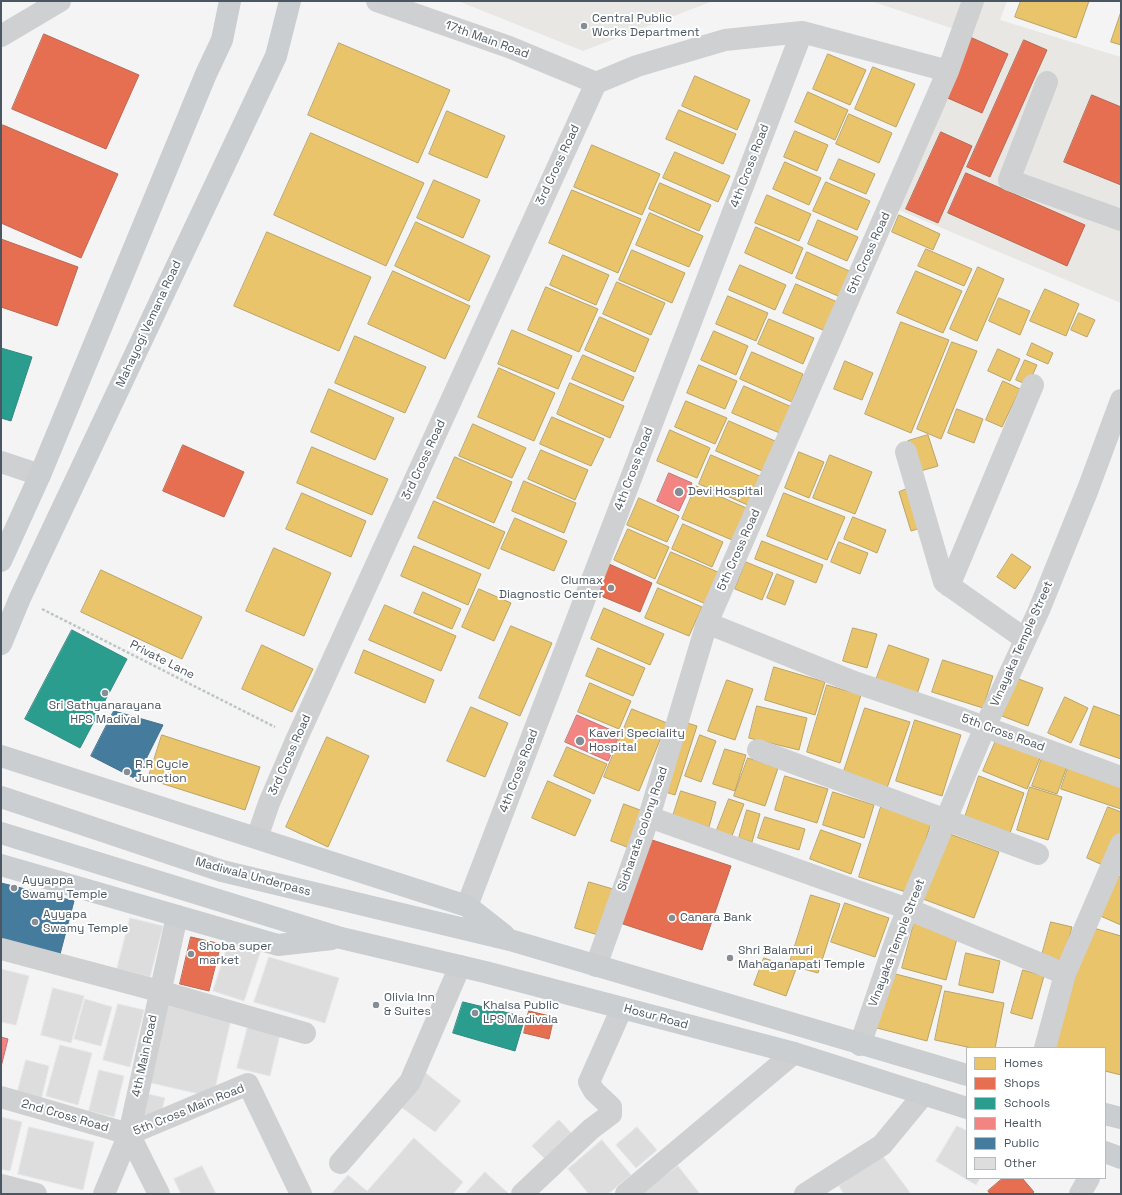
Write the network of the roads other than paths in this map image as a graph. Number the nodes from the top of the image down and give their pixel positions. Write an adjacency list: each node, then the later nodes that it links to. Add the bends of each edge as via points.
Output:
1 (60, 1): 7 (street)
2 (230, 1): 16 (main road, via 222,40)
3 (290, 1): 21 (main road, Mahayogi Vemana Road, via 276,56 20,598)
4 (377, 1): 10 (street, 17th Main Road, via 509,47)
5 (973, 1): 8 (street, 5th Cross Road)
6 (802, 32): 8 (street); 10 (street, via 725,40 638,66); 34 (street, 4th Cross Road)
7 (1, 36)
8 (948, 71): 19 (street, 5th Cross Road)
9 (1047, 82): 11 (street, via 1009,180)
10 (596, 83): 30 (street, 3rd Cross Road, via 297,738)
11 (1121, 220)
12 (1033, 385): 18 (street)
13 (1121, 400): 20 (street, Vinayaka Temple Street, via 1088,489)
14 (906, 452): 18 (street, via 944,582)
15 (1, 462): 16 (street)
16 (40, 475): 17 (main road)
17 (1, 561)
18 (949, 586): 20 (street)
19 (707, 623): 22 (street, 5th Cross Road, via 854,682); 27 (street, Sidharata colony Road)
20 (1025, 640): 22 (street, Vinayaka Temple Street)
21 (1, 644)
22 (985, 727): 25 (street, 5th Cross Road); 28 (street, Vinayaka Temple Street)
23 (758, 750): 28 (street)
24 (1, 756): 30 (main road)
25 (1121, 776)
26 (1, 797): 38 (main road, Madiwala Underpass, via 222,871)
27 (649, 817): 35 (street); 41 (street, Sidharata colony Road)
28 (945, 820): 32 (street); 35 (street, Vinayaka Temple Street)
29 (1, 833): 37 (main road)
30 (257, 838): 34 (main road)
31 (1121, 844): 42 (street)
32 (1038, 854)
33 (1, 865): 36 (main road)
34 (467, 906): 38 (main road)
35 (908, 909): 42 (street); 46 (street, Vinayaka Temple Street)
36 (177, 916): 37 (main road, via 278,945); 43 (street, 4th Main Road)
37 (342, 938): 40 (main road, Hosur Road)
38 (510, 940): 41 (main road)
39 (1, 948): 43 (street)
40 (460, 966): 44 (main road, Hosur Road); 58 (street, via 410,1082)
41 (596, 966): 46 (main road)
42 (1066, 974): 47 (street)
43 (159, 991): 45 (street); 55 (street, 4th Main Road)
44 (622, 1008): 48 (main road, Hosur Road); 66 (street, via 589,1082 594,1091 611,1107 611,1114 591,1129)
45 (305, 1034)
46 (860, 1045): 49 (main road)
47 (1045, 1047)
48 (794, 1053): 50 (main road, Hosur Road); 67 (street)
49 (966, 1076)
50 (924, 1094): 52 (main road, Hosur Road); 61 (street, via 882,1145)
51 (1, 1097): 55 (street, 2nd Cross Road)
52 (966, 1108)
53 (1106, 1114): 54 (main road)
54 (1121, 1118)
55 (129, 1134): 63 (street, 4th Main Road); 64 (street); 65 (street, 5th Cross Main Road, via 248,1084)
56 (1106, 1152): 57 (main road)
57 (1121, 1158)
58 (340, 1163)
59 (1088, 1179): 69 (street)
60 (1, 1185): 62 (street)
61 (827, 1188): 68 (street)
62 (36, 1194)
63 (104, 1194)
64 (159, 1194)
65 (301, 1194)
66 (522, 1194)
67 (626, 1194)
68 (805, 1194)
69 (1080, 1194)

